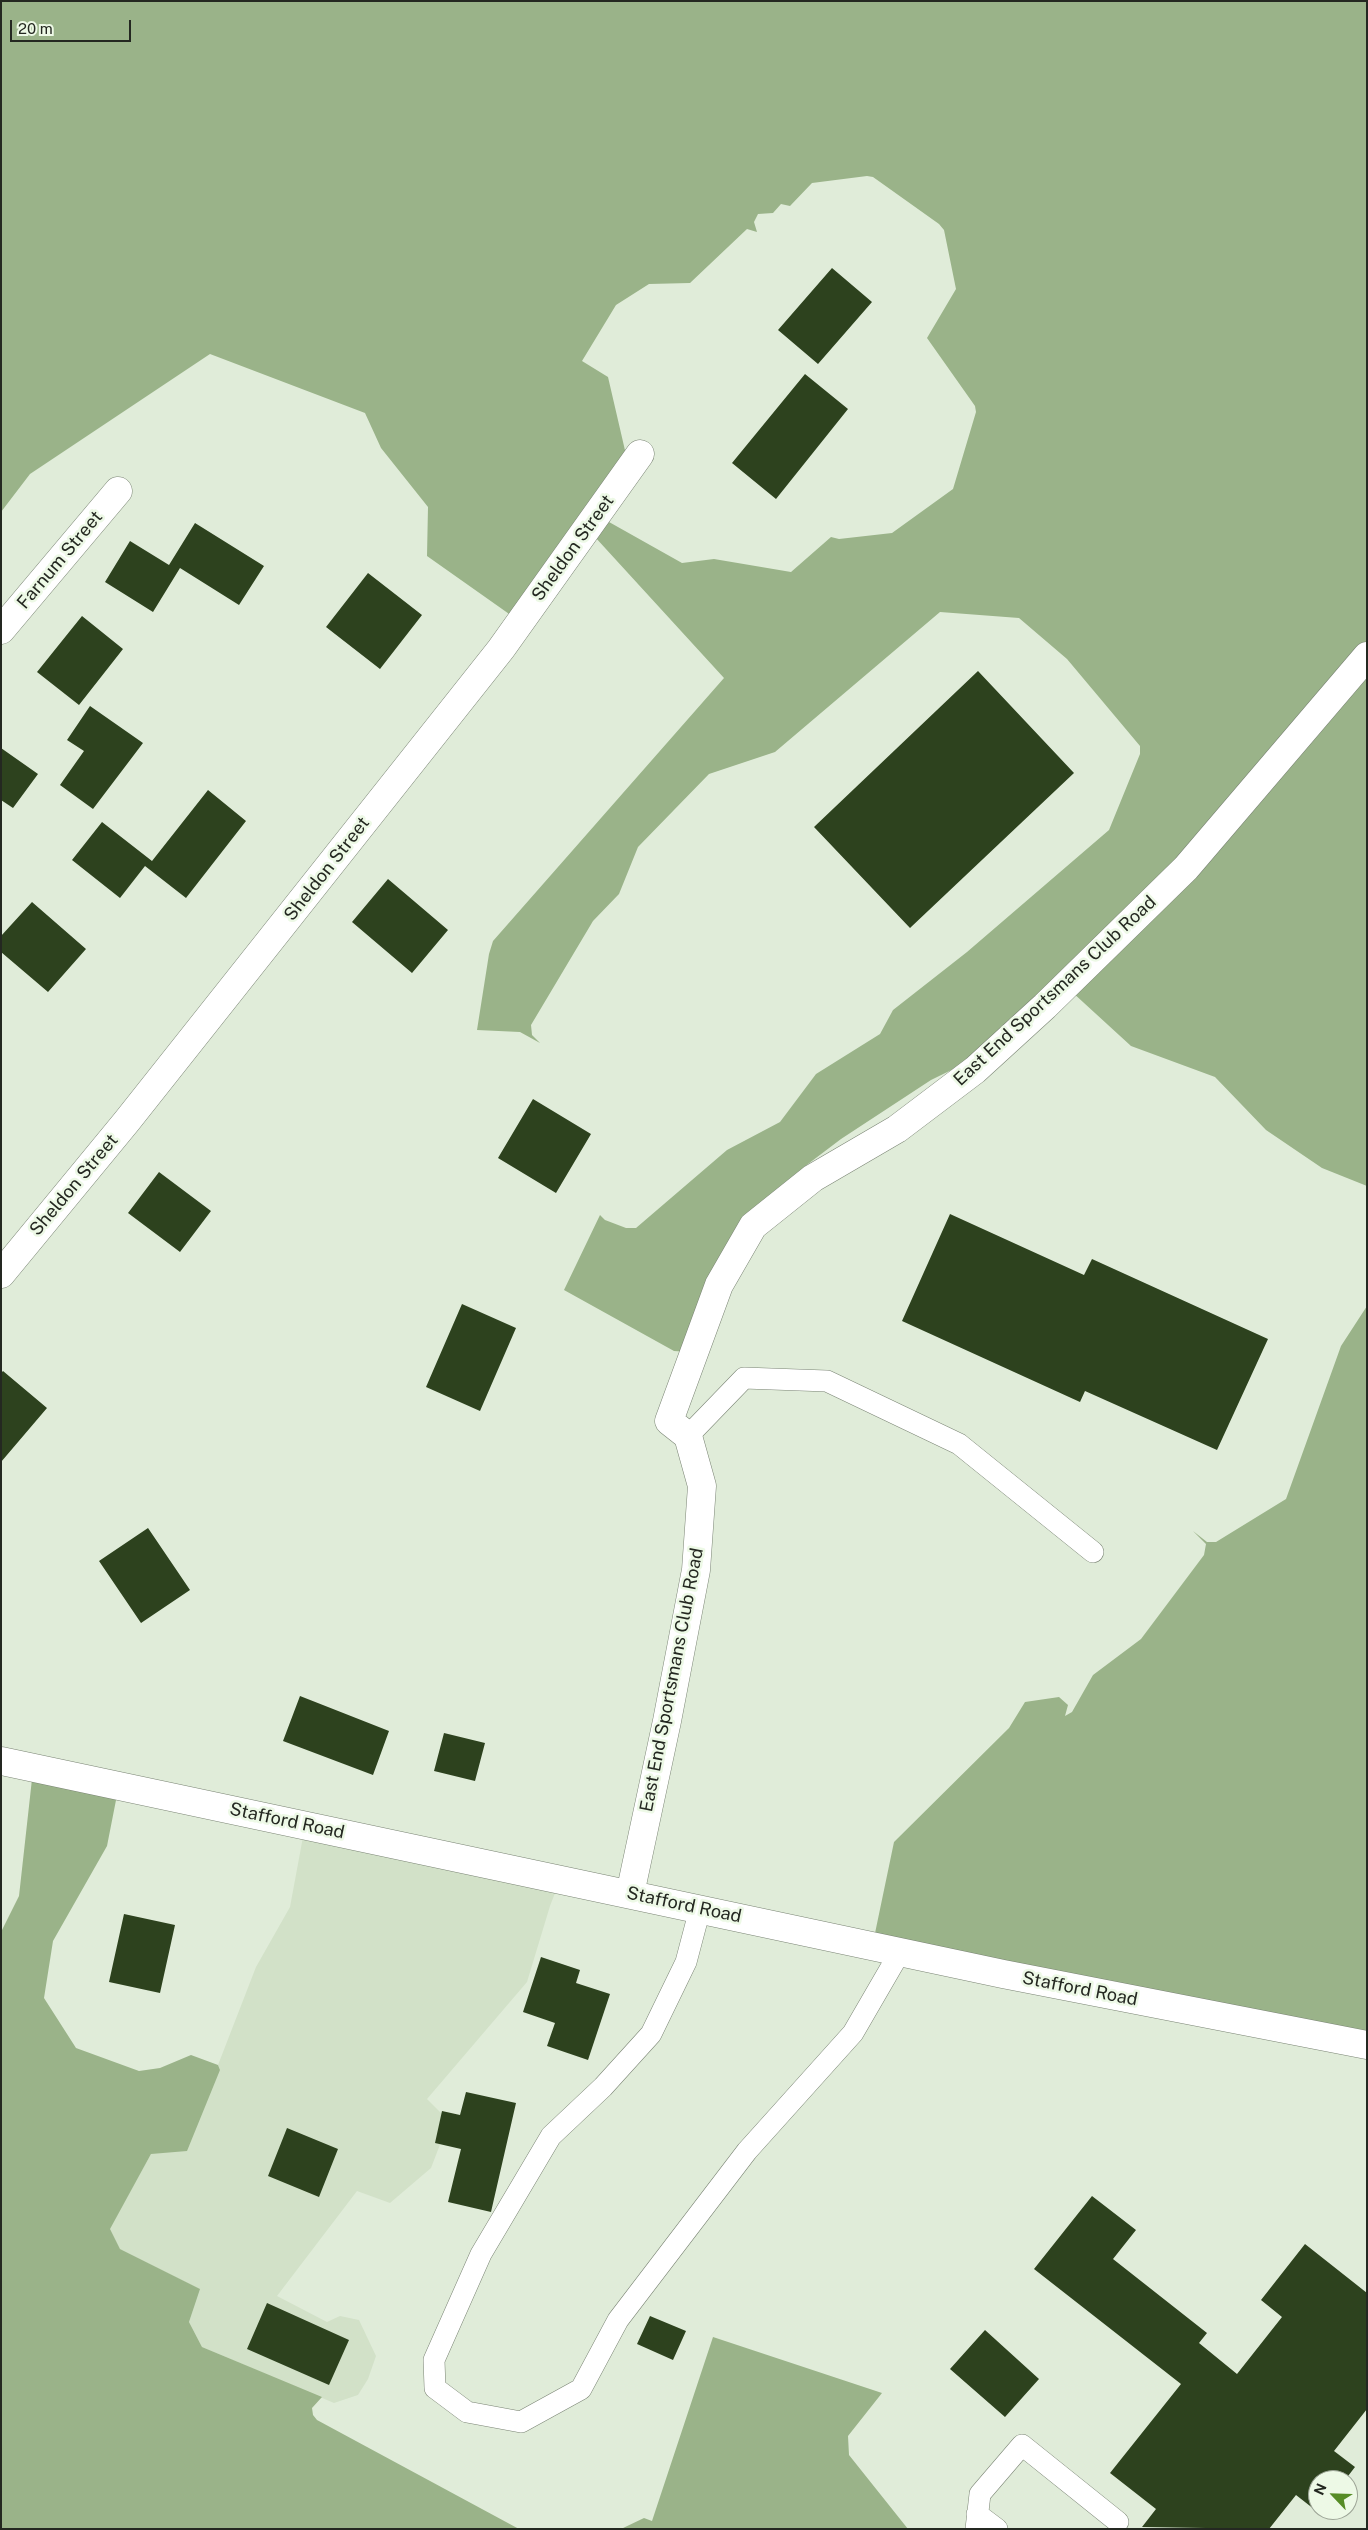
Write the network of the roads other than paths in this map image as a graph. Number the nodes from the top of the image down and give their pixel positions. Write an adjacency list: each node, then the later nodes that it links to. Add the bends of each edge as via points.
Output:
1 (640, 454): 5 (street, Sheldon Street, via 501,649 127,1121)
2 (118, 491): 3 (street, Farnum Street)
3 (1, 630)
4 (1367, 656): 6 (street, East End Sportsmans Club Road, via 1186,868 975,1070 897,1128 813,1178 753,1226 719,1284 669,1421)
5 (1, 1274)
6 (688, 1436): 7 (lane, via 744,1378 827,1381 959,1444); 9 (street, East End Sportsmans Club Road, via 702,1486 696,1570)
7 (1093, 1552)
8 (1, 1760): 9 (street, Stafford Road)
9 (630, 1894): 10 (street, Stafford Road)
10 (700, 1908): 11 (street, Stafford Road); 11 (lane, via 686,1962 651,2034 603,2087 551,2136 481,2254 434,2360 435,2388 467,2412 521,2422 581,2389 618,2320 746,2151 853,2033)
11 (900, 1952): 12 (street, Stafford Road)
12 (1367, 2045)
13 (976, 2522): 14 (lane, via 980,2494 1022,2445); 15 (lane)
14 (1118, 2522)
15 (997, 2529)

